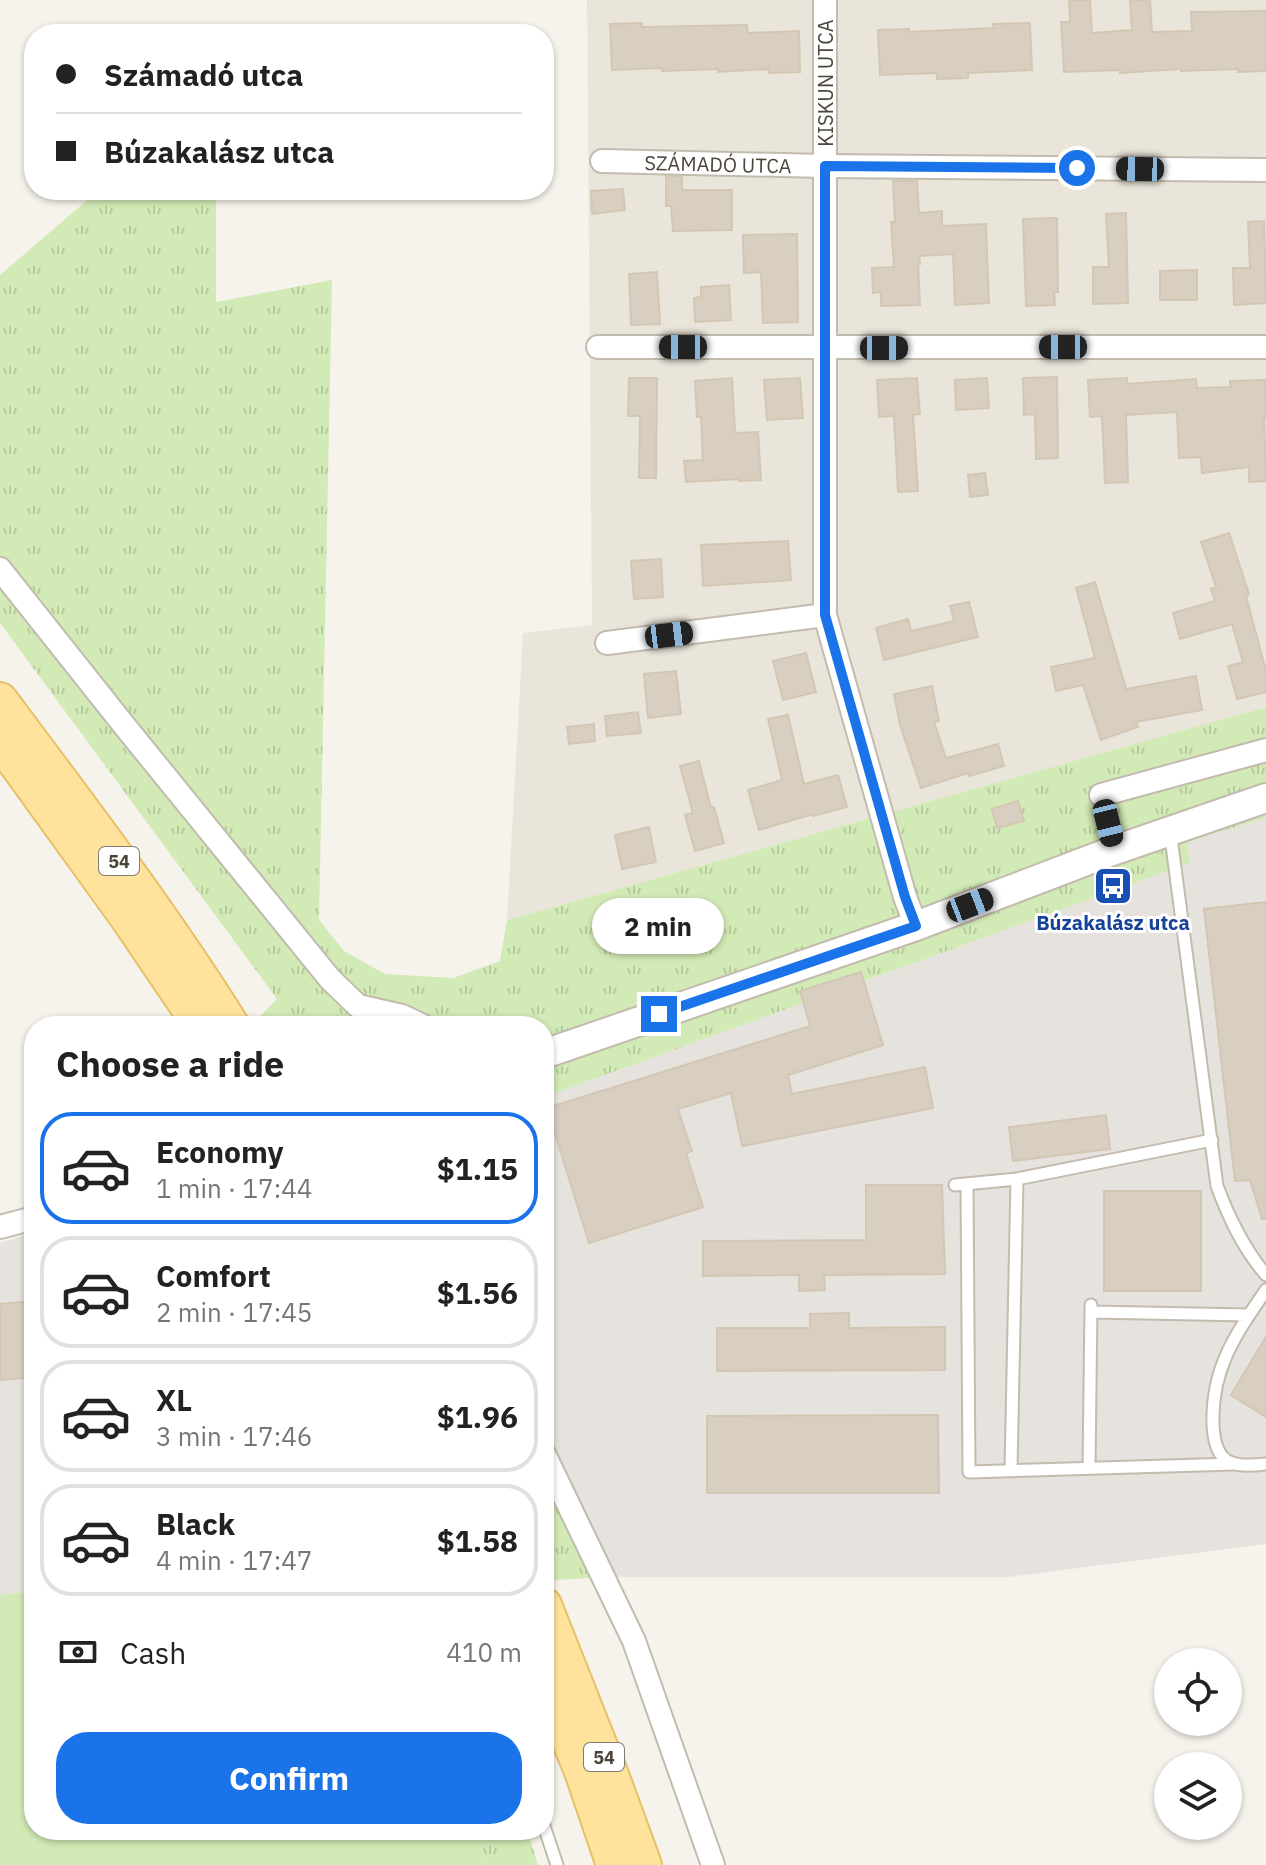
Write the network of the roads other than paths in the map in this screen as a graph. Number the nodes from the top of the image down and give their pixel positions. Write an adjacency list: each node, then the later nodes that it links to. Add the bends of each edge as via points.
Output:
1 (825, 0): 3 (street, KISKUN UTCA)
2 (602, 161): 3 (street, SZÁMADÓ UTCA)
3 (825, 166): 4 (street, SZÁMADÓ UTCA); 7 (street, KISKUN UTCA)
4 (1266, 170)
5 (598, 347): 7 (street)
6 (1266, 347): 7 (street)
7 (825, 348): 9 (street, KISKUN UTCA)
8 (0, 569): 21 (street, via 330,979 358,1006)
9 (825, 615): 10 (street); 18 (street, KISKUN UTCA)
10 (607, 643)
11 (0, 700): 20 (main road, 54)
12 (0, 741): 19 (main road, 54)
13 (1266, 750): 14 (street)
14 (1101, 795): 17 (lane)
15 (1266, 798): 16 (street)
16 (1170, 830): 17 (street); 23 (lane)
17 (1115, 850): 18 (street)
18 (916, 926): 22 (street)
19 (194, 1016)
20 (226, 1016)
21 (402, 1016)
22 (554, 1051)
23 (1212, 1140): 24 (lane); 27 (lane, via 1217,1186 1228,1214)
24 (1017, 1179): 33 (lane); 33 (lane, via 961,1185 969,1472)
25 (24, 1221): 26 (street)
26 (0, 1227)
27 (1266, 1275)
28 (1266, 1290): 29 (lane)
29 (1249, 1315): 30 (lane, via 1214,1390 1217,1450); 32 (lane, via 1091,1309)
30 (1234, 1464): 31 (lane); 32 (lane)
31 (1266, 1464)
32 (1089, 1468): 33 (lane)
33 (1011, 1470)
34 (554, 1475): 41 (street, via 634,1641)
35 (554, 1630): 40 (main road, 54)
36 (554, 1703): 39 (main road, 54)
37 (549, 1840): 38 (lane)
38 (557, 1865)
39 (614, 1865)
40 (644, 1865)
41 (713, 1865)

